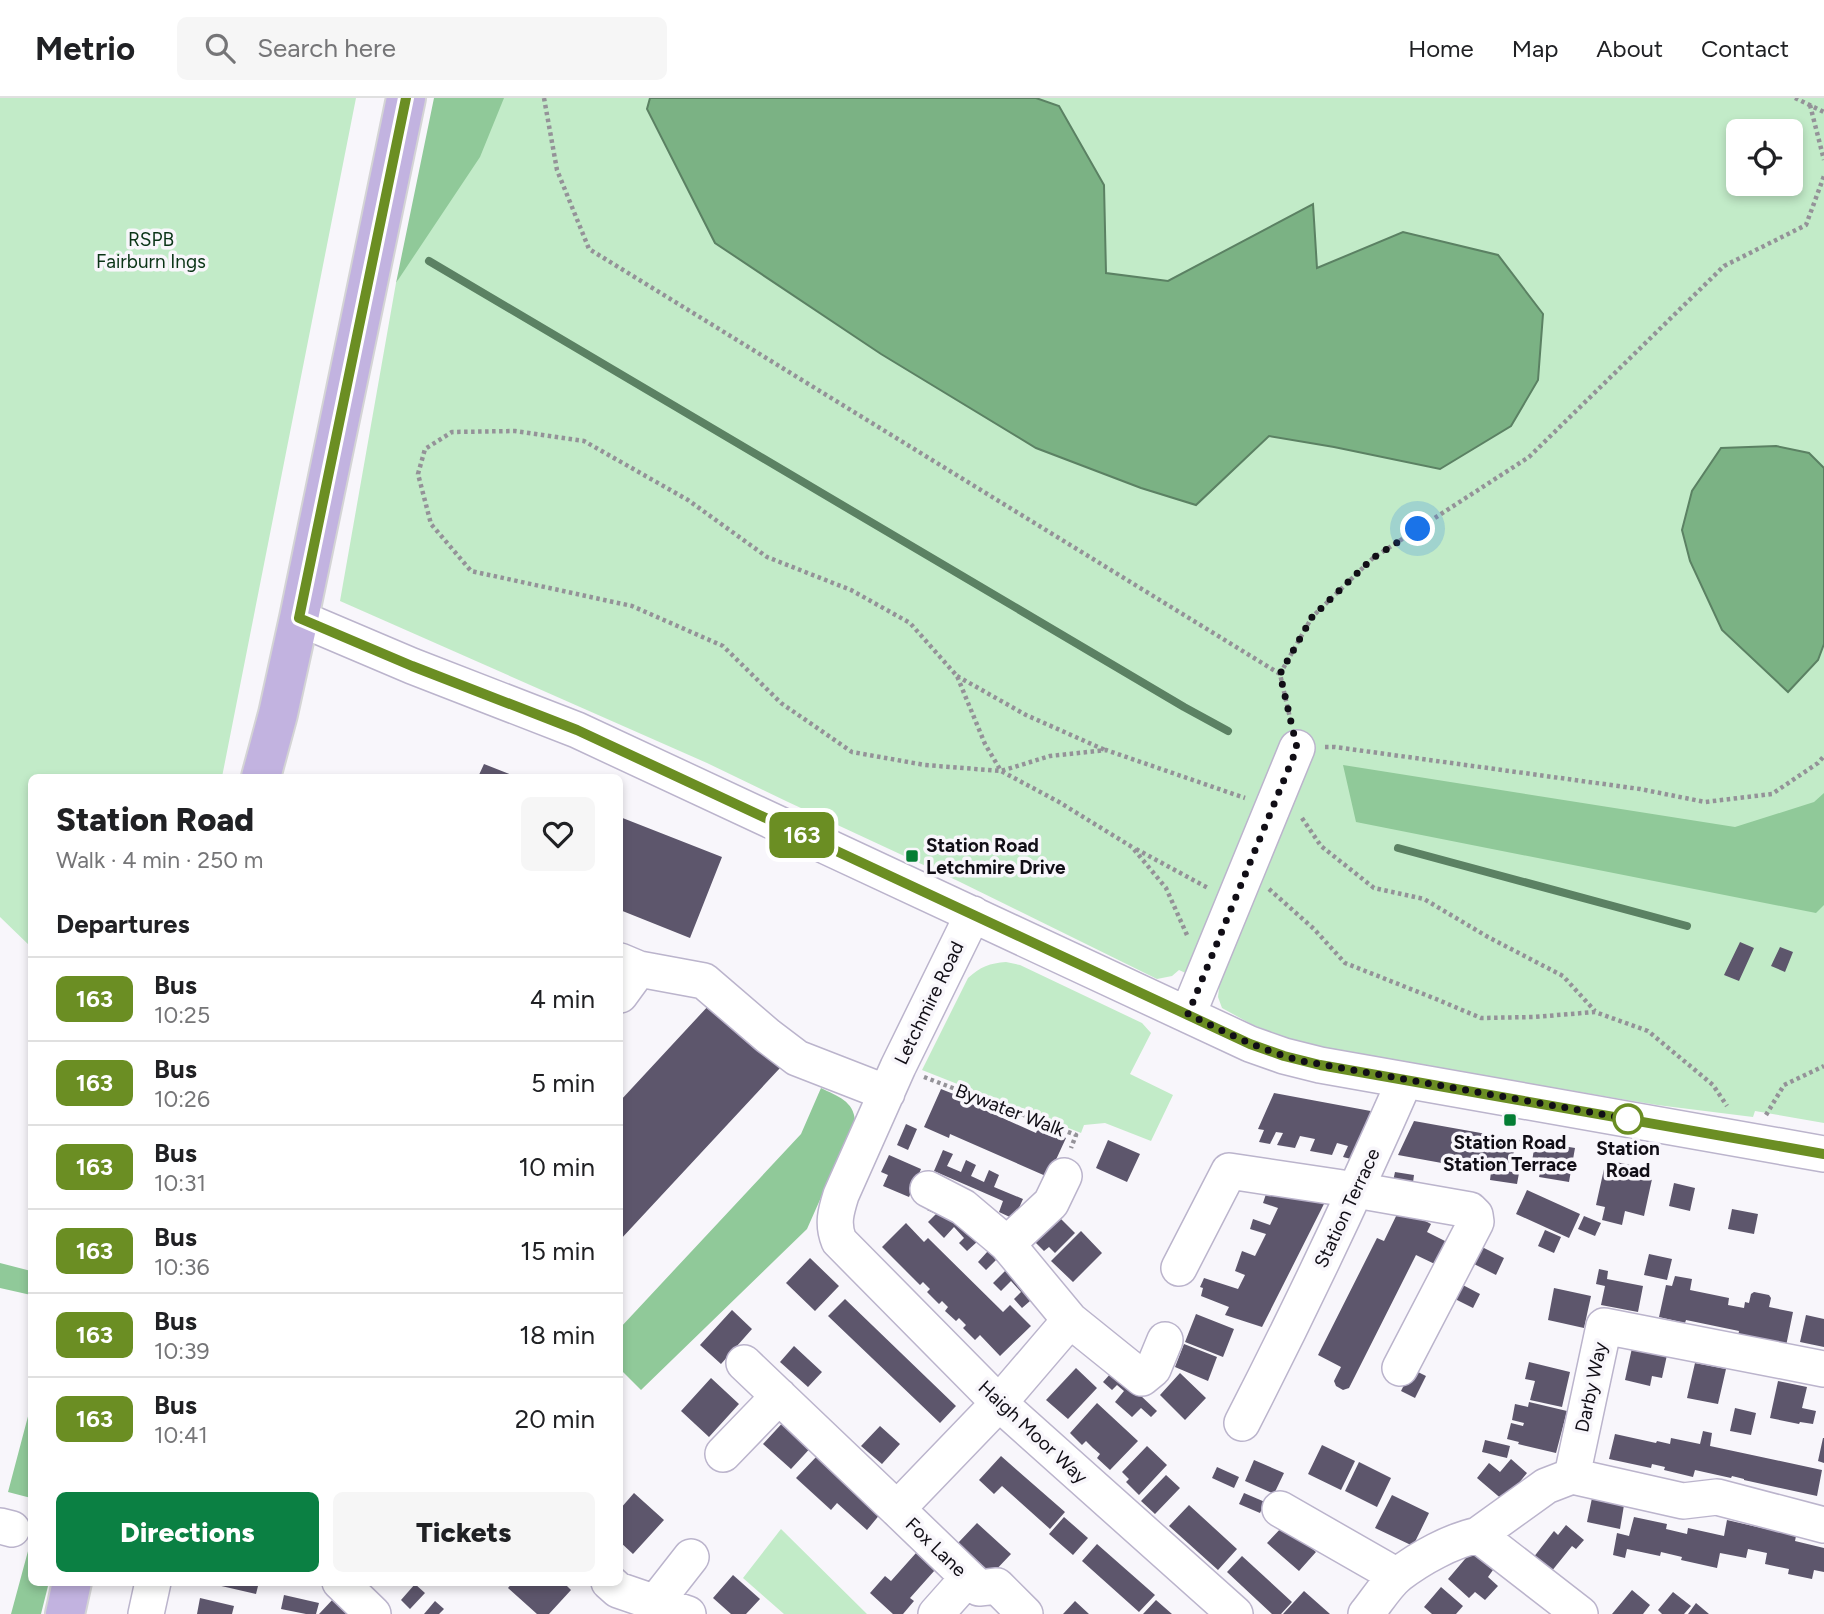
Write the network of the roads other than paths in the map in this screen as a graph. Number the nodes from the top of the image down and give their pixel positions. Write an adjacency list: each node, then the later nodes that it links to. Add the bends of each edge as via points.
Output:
1 (406, 98): 2 (main road)
2 (299, 618): 4 (main road); 5 (street, via 577,730)
3 (1292, 762): 7 (street)
4 (262, 774)
5 (973, 914): 7 (street); 8 (street, Letchmire Road)
6 (626, 975): 8 (street, via 704,981 797,1058)
7 (1188, 1014): 9 (street, via 1284,1056)
8 (892, 1080): 14 (street, Letchmire Road, via 834,1216)
9 (1405, 1080): 10 (street); 13 (street, Station Terrace)
10 (1824, 1154)
11 (1064, 1176): 15 (street, via 1051,1203)
12 (928, 1189): 15 (street, via 963,1207)
13 (1356, 1190): 16 (street, via 1228,1171); 20 (street, via 1470,1210 1476,1217); 24 (street, Station Terrace)
14 (839, 1241): 23 (street, Haigh Moor Way)
15 (1007, 1244): 17 (street)
16 (1179, 1268)
17 (1070, 1320): 18 (street, via 1142,1378 1153,1369); 23 (street, Fox Lane)
18 (1165, 1340)
19 (744, 1363): 22 (street)
20 (1400, 1368)
21 (1824, 1369): 26 (street, Darby Way, via 1604,1326)
22 (779, 1396): 25 (street); 28 (street)
23 (999, 1403): 28 (street, Fox Lane); 45 (street, Haigh Moor Way)
24 (1242, 1423)
25 (723, 1454)
26 (1572, 1476): 29 (street, via 1683,1501 1717,1497); 30 (street, via 1546,1486)
27 (1280, 1508): 32 (street)
28 (897, 1509): 33 (street, Fox Lane)
29 (1824, 1525)
30 (1478, 1535): 32 (street, via 1444,1546); 47 (street)
31 (691, 1557): 38 (street)
32 (1397, 1576): 46 (street)
33 (968, 1578): 43 (street); 44 (street, Fox Lane, via 979,1588 997,1587)
34 (71, 1586): 39 (main road)
35 (152, 1586): 40 (street)
36 (344, 1586): 41 (street)
37 (614, 1586): 38 (street)
38 (655, 1603): 42 (street)
39 (65, 1614)
40 (146, 1614)
41 (373, 1614)
42 (688, 1614)
43 (936, 1614)
44 (1025, 1614)
45 (1235, 1614)
46 (1366, 1614)
47 (1580, 1614)

